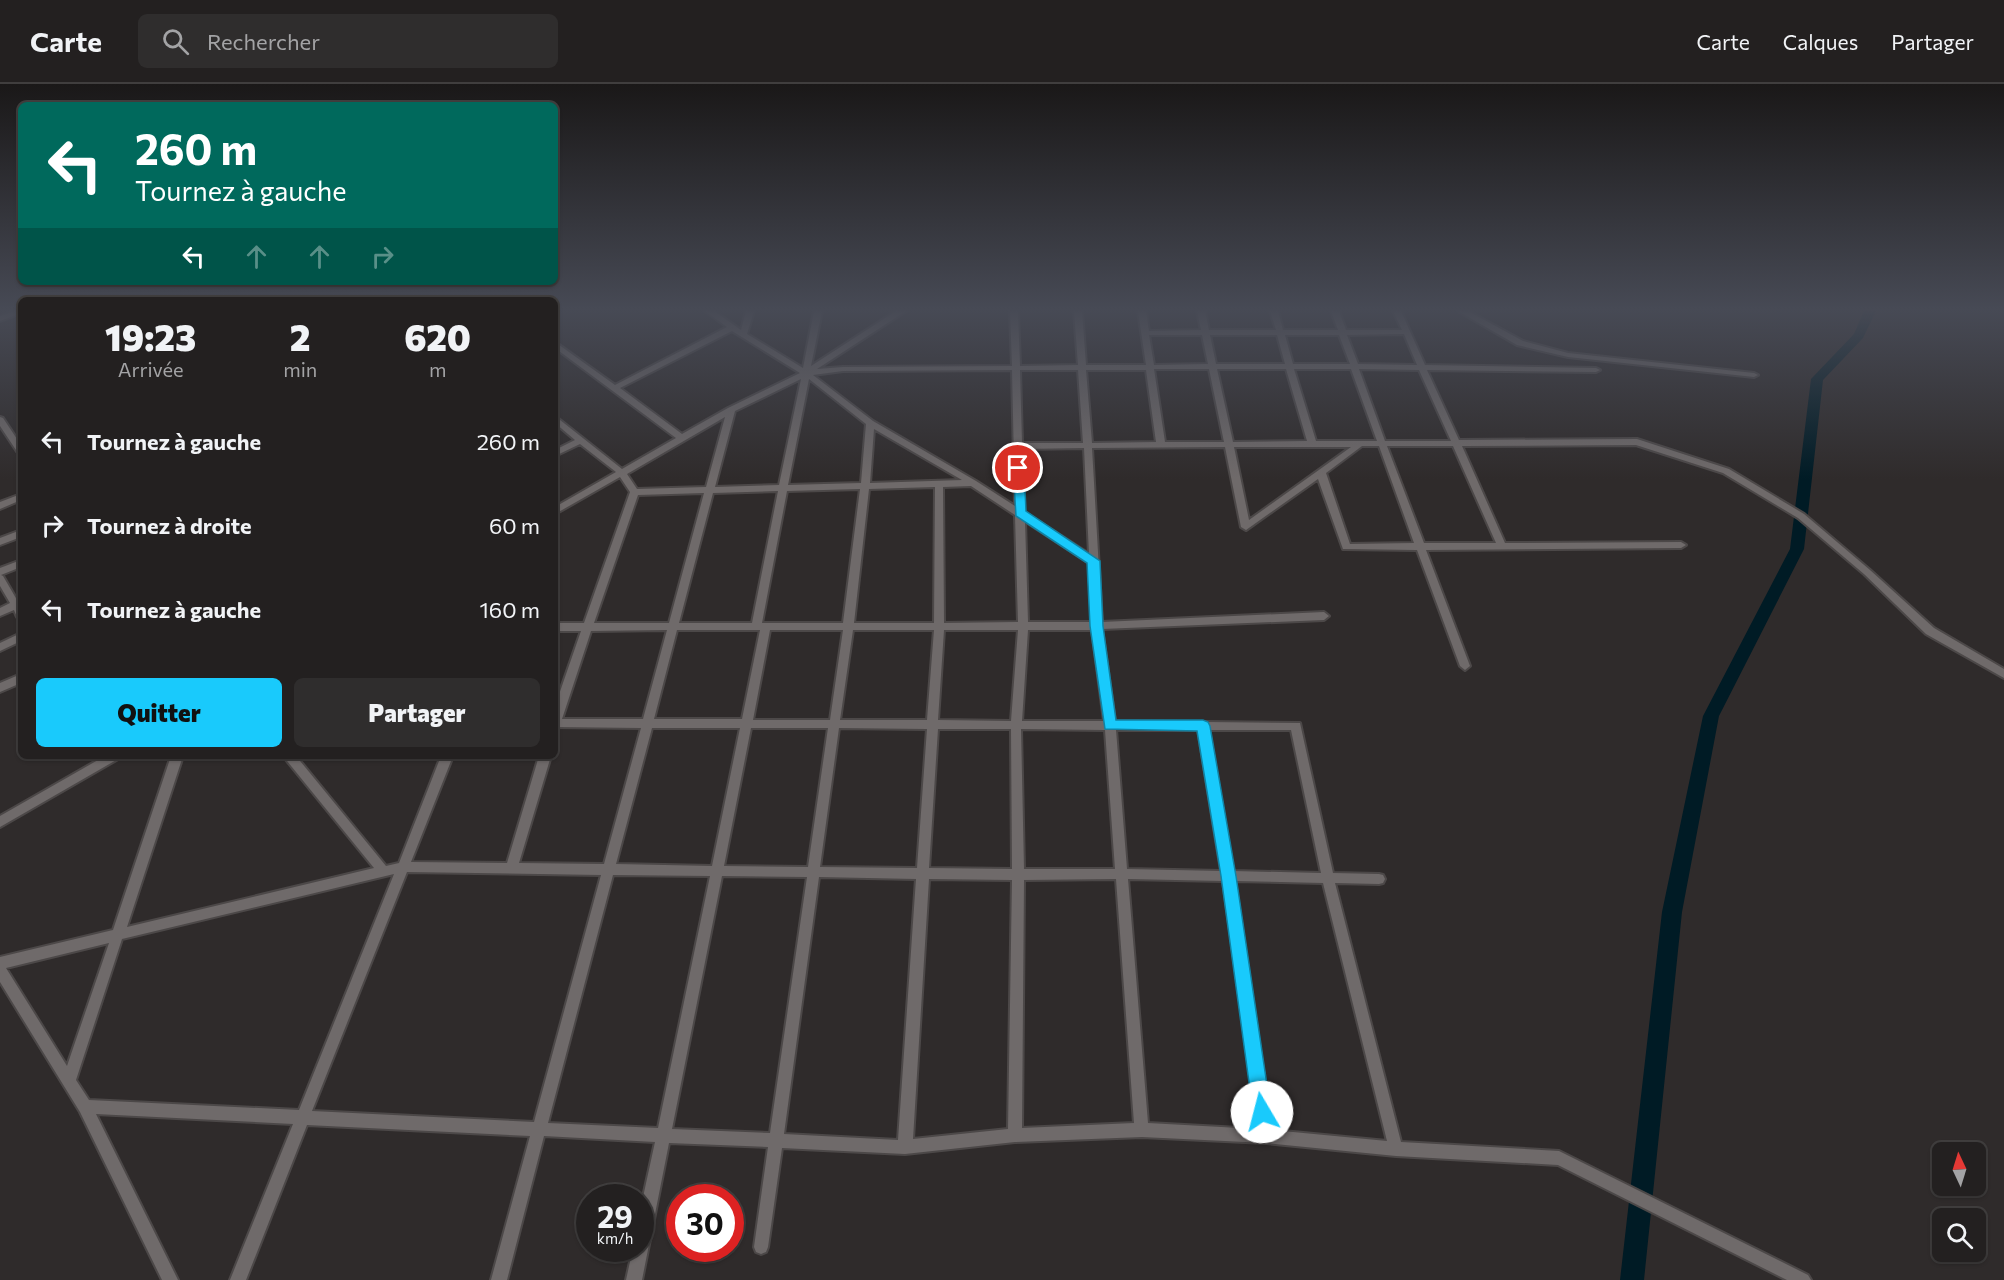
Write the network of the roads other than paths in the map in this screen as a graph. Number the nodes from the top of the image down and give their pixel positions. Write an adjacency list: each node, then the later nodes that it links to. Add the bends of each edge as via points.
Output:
1 (586, 367): 17 (street)
2 (656, 367): 17 (street)
3 (796, 367): 15 (street)
4 (807, 367): 15 (street)
5 (816, 367): 15 (street)
6 (1150, 367): 7 (street); 12 (street); 28 (street)
7 (1213, 367): 8 (street); 29 (street)
8 (1290, 367): 9 (street); 24 (street)
9 (1355, 367): 13 (street); 26 (street)
10 (1678, 367): 16 (street)
11 (1015, 368): 12 (street); 15 (street, via 843,369); 30 (street)
12 (1082, 368): 31 (street)
13 (1422, 368): 14 (street); 27 (street)
14 (1596, 370)
15 (806, 373): 18 (street); 21 (street); 39 (street)
16 (1754, 375)
17 (615, 388): 22 (street)
18 (730, 410): 22 (street); 40 (street)
19 (0, 420): 32 (street)
20 (558, 421): 23 (street)
21 (870, 423): 36 (street); 38 (street)
22 (682, 438): 35 (street)
23 (581, 440): 33 (street); 35 (street)
24 (1312, 444): 25 (street); 29 (street)
25 (1360, 444): 26 (street); 34 (street)
26 (1382, 444): 27 (street); 49 (street)
27 (1456, 444): 50 (street); 70 (street, via 1637,442 1726,471 1801,516 1930,631)
28 (1161, 445): 29 (street); 31 (street)
29 (1229, 445): 34 (street, via 1246,527)
30 (1018, 446): 31 (street); 45 (street)
31 (1088, 446): 51 (street)
32 (18, 447)
33 (558, 452)
34 (1321, 472): 49 (street, via 1346,547)
35 (622, 473): 41 (street); 44 (street)
36 (973, 483): 37 (street); 45 (street)
37 (939, 485): 38 (street); 59 (street)
38 (865, 486): 39 (street); 66 (street)
39 (783, 488): 40 (street); 65 (street)
40 (709, 490): 41 (street); 64 (street)
41 (634, 492): 63 (street)
42 (18, 498): 43 (street)
43 (0, 506)
44 (558, 510)
45 (1020, 513): 51 (street); 60 (street)
46 (18, 534): 47 (street)
47 (0, 542)
48 (1681, 545): 50 (street)
49 (1420, 546): 50 (street); 69 (street)
50 (1502, 546)
51 (1094, 561): 61 (street)
52 (18, 564): 53 (street)
53 (0, 572)
54 (0, 578): 55 (street)
55 (18, 605)
56 (18, 607): 57 (street)
57 (0, 612)
58 (1324, 616): 61 (street)
59 (939, 626): 60 (street); 66 (street); 78 (street)
60 (1023, 626): 61 (street); 79 (street)
61 (1097, 626): 80 (street)
62 (558, 627): 63 (street)
63 (588, 627): 64 (street); 73 (street)
64 (673, 627): 65 (street); 75 (street)
65 (761, 627): 66 (street); 76 (street)
66 (848, 627): 77 (street)
67 (18, 638): 68 (street)
68 (0, 647)
69 (1465, 666)
70 (2004, 674)
71 (18, 679): 72 (street)
72 (0, 688)
73 (558, 713)
74 (558, 722): 75 (street)
75 (647, 723): 76 (street); 90 (street)
76 (746, 724): 77 (street); 91 (street)
77 (834, 724): 78 (street); 93 (street)
78 (932, 725): 79 (street); 94 (street)
79 (1016, 725): 80 (street); 96 (street)
80 (1110, 726): 81 (street); 95 (street)
81 (1203, 726): 97 (street); 98 (street, via 1296,726)
82 (108, 759): 87 (street)
83 (176, 759): 100 (street)
84 (291, 759): 92 (street)
85 (446, 759): 88 (street)
86 (544, 759): 89 (street)
87 (0, 822)
88 (402, 867): 89 (street); 92 (street); 105 (street)
89 (511, 869): 90 (street)
90 (608, 870): 91 (street); 106 (street)
91 (716, 871): 93 (street); 108 (street)
92 (384, 872): 100 (street)
93 (813, 872): 94 (street); 111 (street)
94 (923, 873): 96 (street); 112 (street)
95 (1120, 874): 96 (street); 97 (street); 107 (street)
96 (1018, 875): 109 (street)
97 (1228, 876): 98 (street); 110 (street)
98 (1328, 878): 99 (street); 113 (street)
99 (1379, 879)
100 (118, 936): 101 (street); 103 (street)
101 (0, 963)
102 (0, 970): 103 (street)
103 (69, 1082): 104 (street)
104 (85, 1107): 105 (street); 115 (street)
105 (304, 1118): 106 (street); 116 (street)
106 (539, 1129): 108 (street); 117 (street)
107 (1142, 1130): 109 (street); 110 (street)
108 (663, 1135): 111 (street); 118 (street)
109 (1015, 1136): 112 (street)
110 (1266, 1136): 113 (street)
111 (776, 1141): 112 (street); 114 (street)
112 (905, 1147)
113 (1396, 1149): 119 (street, via 1559,1158)
114 (761, 1247)
115 (170, 1280)
116 (238, 1280)
117 (499, 1280)
118 (634, 1280)
119 (1803, 1280)

